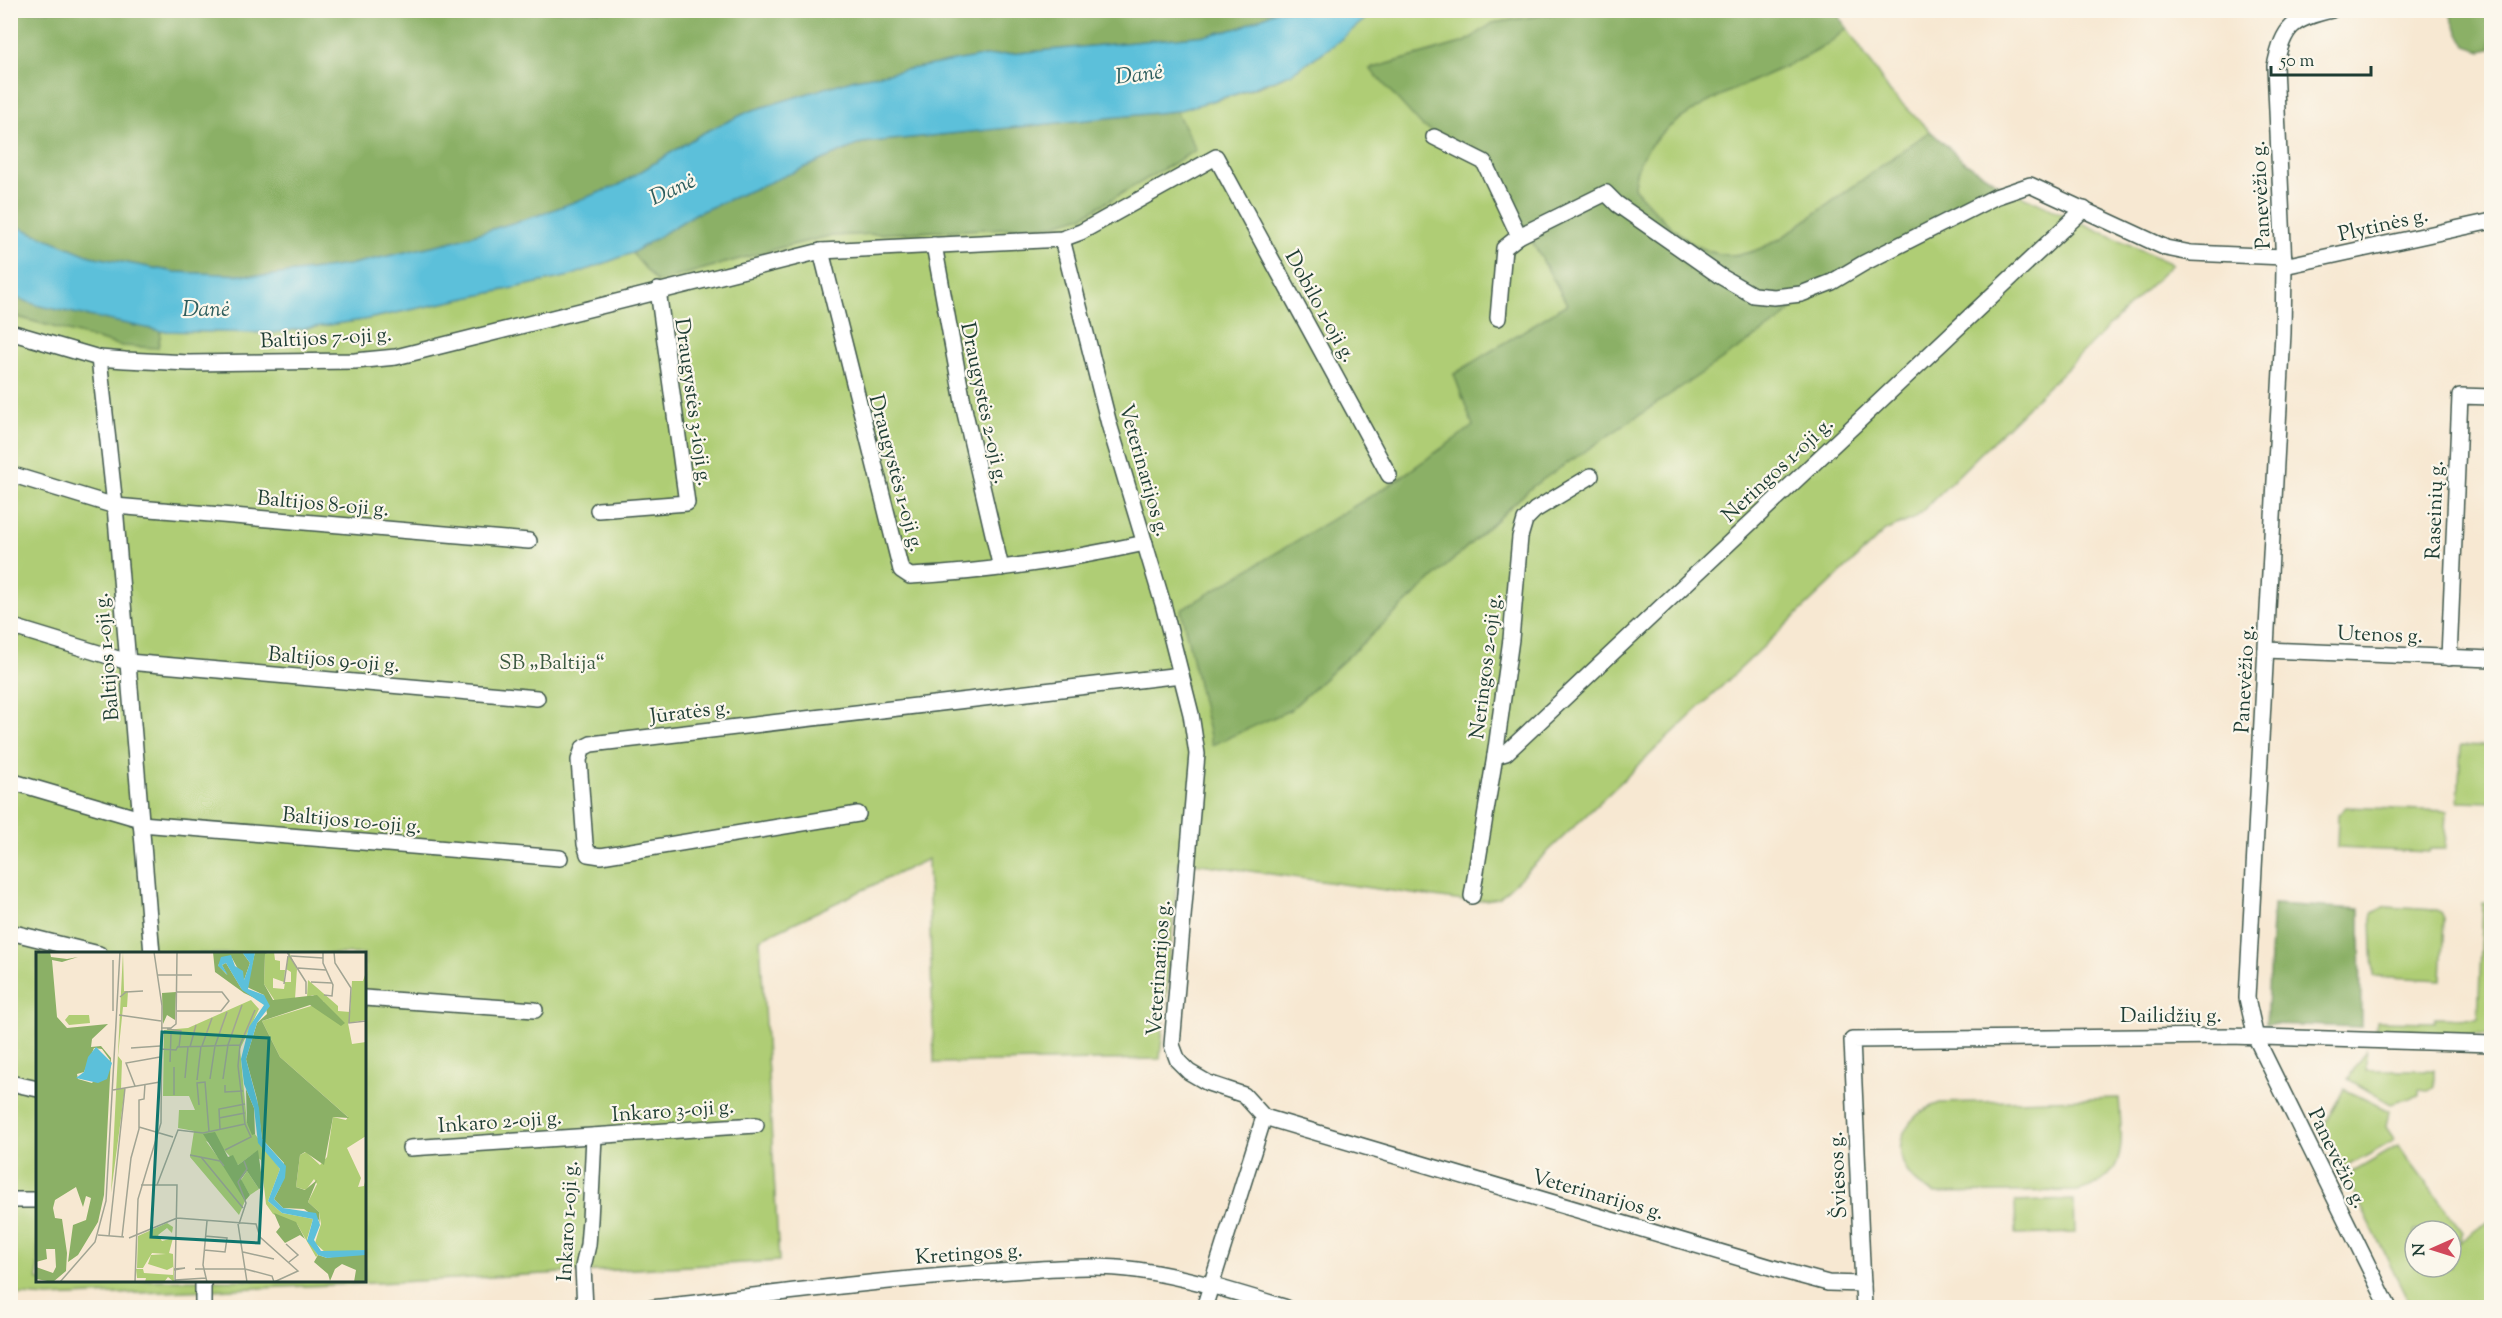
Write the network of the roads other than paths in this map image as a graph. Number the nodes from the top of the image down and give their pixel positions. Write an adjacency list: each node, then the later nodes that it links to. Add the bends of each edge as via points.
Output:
1 (2332, 10): 10 (street, Panevėžio g., via 2304,16 2293,24 2280,43 2275,66)
2 (1434, 137): 6 (street, via 1484,162)
3 (1216, 157): 7 (street, Baltijos 7-oji g.); 17 (street, Dobilo 1-oji g.)
4 (2084, 209): 6 (street, Plytinės g., via 2030,185 1995,197 1832,282 1801,294 1774,297 1753,295 1720,276 1606,193); 10 (street, Plytinės g., via 2166,248); 31 (street, Neringos 1-oji g., via 1506,753)
5 (2492, 221): 10 (street, Plytinės g.)
6 (1519, 236): 12 (street, via 1504,248)
7 (1062, 239): 8 (street, Baltijos 7-oji g.); 22 (street, Veterinarijos g., via 1109,424)
8 (934, 245): 9 (street, Baltijos 7-oji g.); 23 (street, Draugystės 2-oji g., via 964,413)
9 (821, 251): 11 (street, Baltijos 7-oji g.); 23 (street, Draugystės 1-oji g., via 901,570 910,576)
10 (2284, 262): 25 (street, Panevėžio g.)
11 (658, 290): 14 (street, Baltijos 7-oji g., via 373,360 189,363); 20 (street, Draugystės 3-ioji g., via 687,502)
12 (1498, 318)
13 (10, 332): 14 (street, Baltijos 7-oji g.)
14 (99, 358): 19 (street, Baltijos 1-oji g.)
15 (2492, 397): 26 (street, Raseinių g., via 2460,396)
16 (10, 474): 19 (street, Baltijos 8-oji g.)
17 (1389, 475)
18 (1591, 476): 31 (street, Neringos 2-oji g., via 1525,520)
19 (115, 506): 21 (street, Baltijos 8-oji g.); 28 (street, Baltijos 1-oji g.)
20 (597, 510)
21 (529, 541)
22 (1145, 543): 23 (street, Draugystės 1-oji g.); 29 (street, Veterinarijos g.)
23 (1001, 568)
24 (10, 626): 28 (street, Baltijos 9-oji g.)
25 (2266, 650): 26 (street, Utenos g.); 42 (street, Panevėžio g., via 2247,998)
26 (2449, 658): 27 (street, Utenos g.)
27 (2492, 659)
28 (128, 662): 30 (street, Baltijos 9-oji g.); 34 (street, Baltijos 1-oji g.)
29 (1181, 675): 33 (street, Jūratės g., via 591,744 583,748 579,760 588,854 602,856); 47 (street, Veterinarijos g., via 1197,754 1172,1045 1178,1061 1189,1072 1244,1095)
30 (537, 698)
31 (1495, 756): 36 (street, Neringos 2-oji g.)
32 (10, 781): 34 (street, Baltijos 10-oji g.)
33 (858, 814)
34 (141, 821): 35 (street, Baltijos 10-oji g.); 39 (street, Baltijos 1-oji g.)
35 (560, 858)
36 (1472, 896)
37 (10, 932): 38 (street)
38 (91, 952)
39 (152, 952)
40 (366, 998): 41 (street)
41 (535, 1010)
42 (2256, 1038): 43 (street, Dailidžių g.); 44 (street, Dailidžių g.); 62 (street, Panevėžio g.)
43 (1852, 1040): 54 (street, Šviesos g.)
44 (2492, 1044)
45 (10, 1083): 46 (street)
46 (36, 1089)
47 (1264, 1117): 54 (street, Veterinarijos g., via 1787,1272 1827,1282); 55 (street)
48 (756, 1125): 49 (street, Inkaro 3-oji g.)
49 (594, 1136): 50 (street, Inkaro 2-oji g.); 57 (street, Inkaro 1-oji g., via 590,1228 583,1267)
50 (410, 1148)
51 (16, 1200): 52 (street)
52 (36, 1200)
53 (202, 1282): 56 (street)
54 (1863, 1284): 61 (street, Šviesos g.)
55 (1210, 1286): 58 (street, Kretingos g., via 1135,1270 1042,1269 896,1279); 59 (street); 60 (street, Kretingos g.)
56 (203, 1308)
57 (585, 1308)
58 (652, 1308)
59 (1204, 1308)
60 (1287, 1308)
61 (1864, 1308)
62 (2389, 1308)

